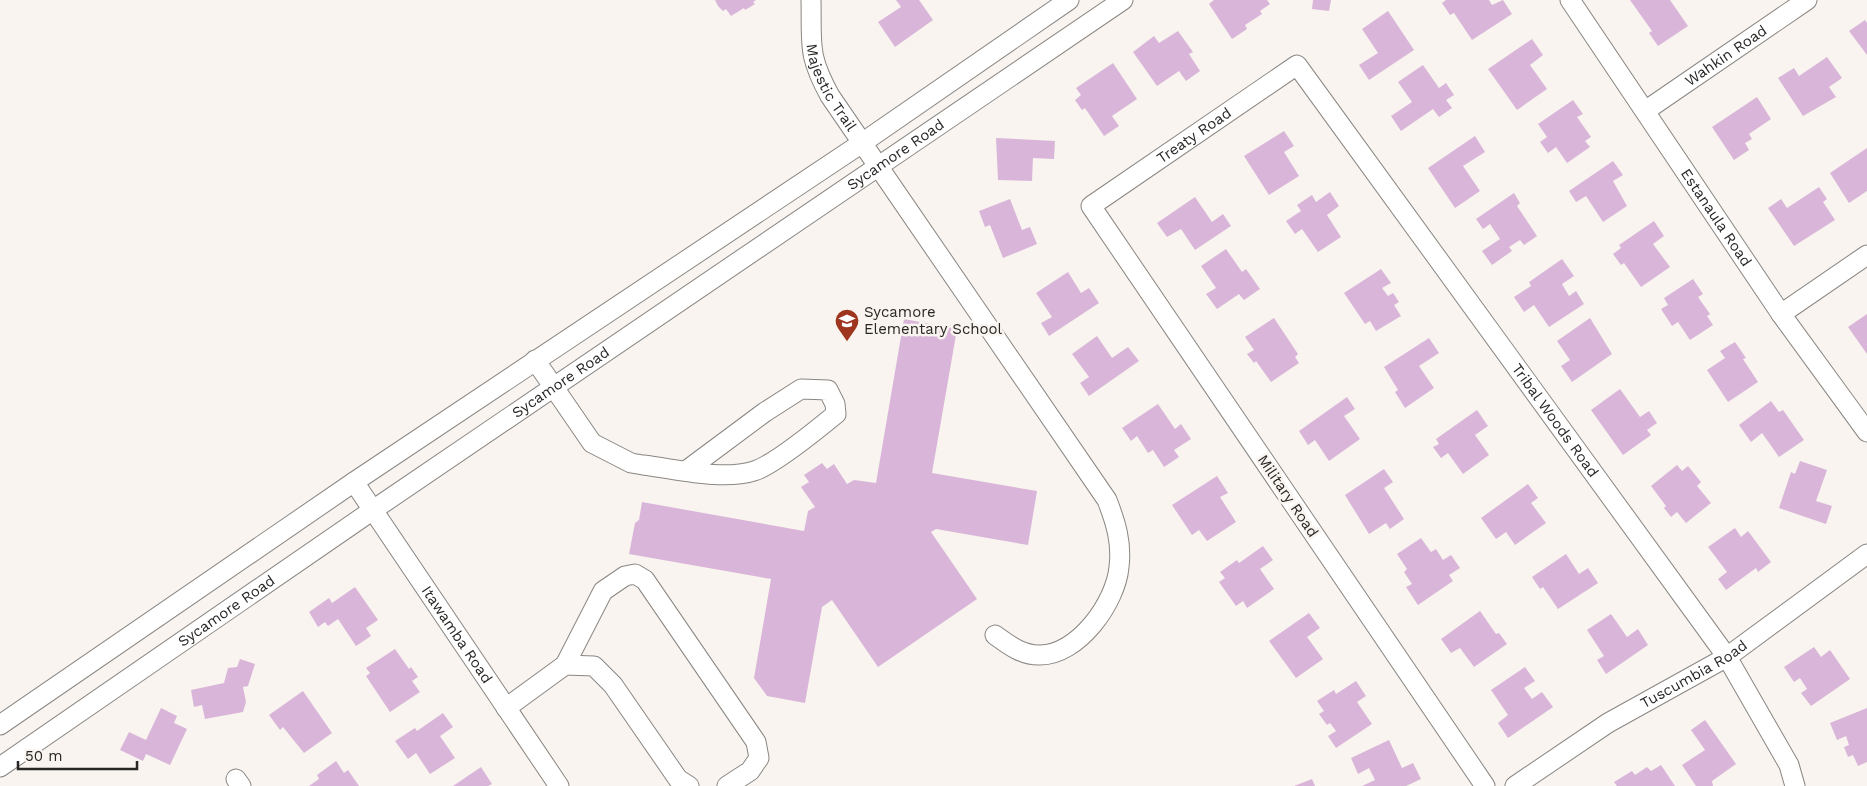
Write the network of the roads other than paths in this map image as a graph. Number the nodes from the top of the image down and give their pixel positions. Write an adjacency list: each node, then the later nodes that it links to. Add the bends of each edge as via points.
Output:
1 (811, 0): 8 (street, Majestic Trail, via 812,59 830,96)
2 (1069, 0): 8 (street, Sycamore Road)
3 (1123, 0): 9 (street, Sycamore Road)
4 (1570, 0): 7 (street, Estanaula Road)
5 (1807, 0): 7 (street, Wahkin Road)
6 (1297, 65): 10 (street, Treaty Road); 21 (street, Tribal Woods Road)
7 (1645, 111): 12 (street, Estanaula Road)
8 (862, 143): 9 (street, Majestic Trail); 13 (street, Sycamore Road)
9 (879, 167): 14 (street, Sycamore Road); 20 (street, Majestic Trail, via 1107,500 1117,526 1120,550 1114,591 1087,630 1058,651 1040,656 1019,652)
10 (1091, 206): 29 (street, Military Road)
11 (1867, 255): 12 (street)
12 (1781, 314): 15 (street, Estanaula Road)
13 (535, 360): 14 (street); 17 (street, Sycamore Road)
14 (554, 388): 16 (street, via 592,443 632,463); 18 (street, Sycamore Road)
15 (1867, 432)
16 (687, 470): 16 (street, via 728,476 755,471 836,414 828,390 801,389)
17 (354, 482): 18 (street, Itawamba Road); 24 (street, Sycamore Road)
18 (373, 510): 23 (street, Itawamba Road); 25 (street, Sycamore Road)
19 (1867, 554): 21 (street, Tuscumbia Road)
20 (995, 635)
21 (1727, 656): 30 (street, Tuscumbia Road, via 1608,723); 31 (street, Tribal Woods Road, via 1789,765)
22 (565, 665): 23 (street); 27 (street, via 594,666 613,685 678,779); 28 (street, via 603,591 625,576 634,574 645,580 756,742 759,758 750,771)
23 (506, 708): 26 (street, Itawamba Road)
24 (0, 725)
25 (0, 767)
26 (559, 786)
27 (689, 786)
28 (728, 786)
29 (1485, 786)
30 (1515, 786)
31 (1795, 786)

